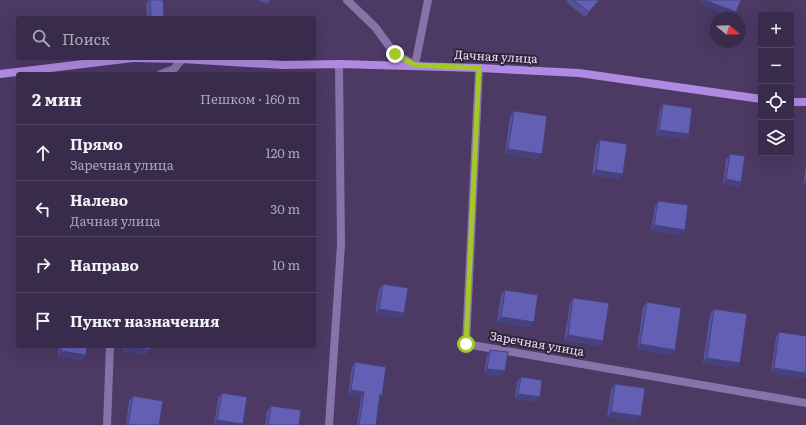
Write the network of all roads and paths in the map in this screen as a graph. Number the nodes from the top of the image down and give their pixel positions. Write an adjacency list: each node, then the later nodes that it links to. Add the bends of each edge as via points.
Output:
1 (347, 0): 7 (street, via 375,27 395,54)
2 (428, 0): 7 (street)
3 (116, 60): 10 (street, Дачная улица)
4 (181, 60): 11 (street, via 174,69)
5 (199, 60): 6 (street, Дачная улица, via 282,65)
6 (339, 64): 7 (street, Дачная улица); 19 (street, via 341,245)
7 (415, 65): 8 (street, Дачная улица)
8 (479, 68): 13 (street, Дачная улица, via 579,74); 17 (street, Заречная улица, via 466,344)
9 (16, 72): 12 (street, Дачная улица)
10 (17, 72)
11 (166, 72)
12 (0, 74)
13 (758, 99)
14 (794, 102): 15 (street)
15 (806, 102)
16 (110, 348): 18 (street)
17 (806, 403)
18 (107, 425)
19 (329, 425)

